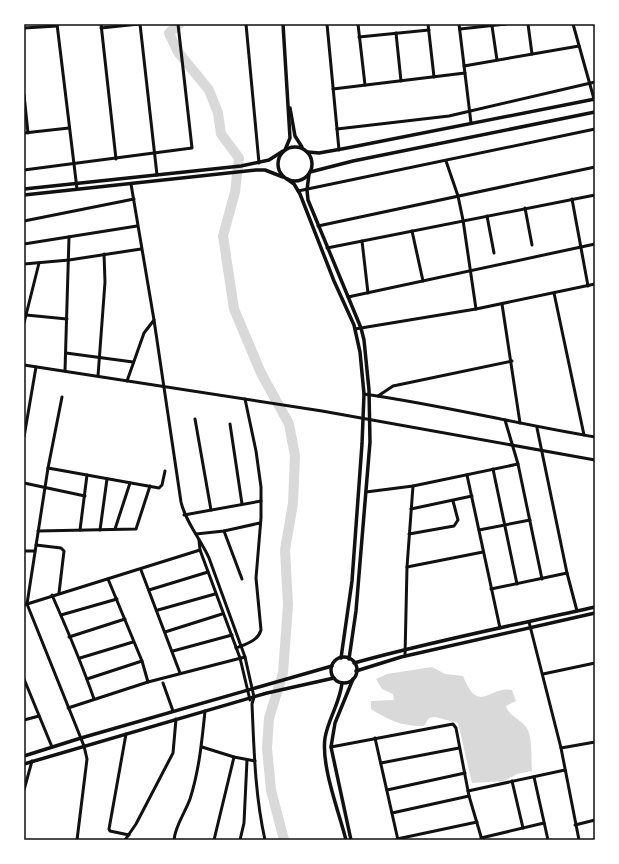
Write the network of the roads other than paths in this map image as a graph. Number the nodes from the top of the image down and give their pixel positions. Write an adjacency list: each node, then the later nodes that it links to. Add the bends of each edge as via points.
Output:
1 (139, 24): 13 (street); 44 (street)
2 (178, 24): 44 (street, via 192,148)
3 (246, 24): 47 (street)
4 (283, 24): 32 (street)
5 (326, 24): 30 (street)
6 (358, 24): 19 (street)
7 (428, 24): 17 (street)
8 (459, 24): 16 (street)
9 (506, 24): 14 (street)
10 (528, 24): 21 (street)
11 (573, 24): 20 (street)
12 (57, 25): 15 (street); 37 (street)
13 (101, 26): 45 (street)
14 (492, 26): 16 (street); 22 (street)
15 (24, 28)
16 (460, 29): 23 (street)
17 (429, 30): 18 (street); 25 (street)
18 (396, 33): 19 (street); 26 (street)
19 (359, 36): 29 (street)
20 (579, 46): 21 (street); 28 (street)
21 (532, 54): 22 (street)
22 (497, 60): 23 (street)
23 (464, 66): 24 (street)
24 (465, 73): 25 (street); 34 (street)
25 (434, 77): 26 (street)
26 (401, 81): 29 (street)
27 (595, 82): 28 (street)
28 (589, 83): 33 (street); 34 (street)
29 (365, 85): 30 (street)
30 (333, 90): 38 (street)
31 (24, 95): 40 (street)
32 (288, 99): 41 (street, via 290,138); 43 (street, via 297,141)
33 (594, 99): 36 (street)
34 (470, 111): 36 (street); 38 (street, via 449,116)
35 (595, 112): 51 (street, via 347,162)
36 (471, 123): 42 (street)
37 (70, 128): 40 (street); 48 (street)
38 (337, 129): 42 (street)
39 (595, 129): 46 (street)
40 (26, 133)
41 (284, 150): 43 (street, via 295,146); 47 (street, via 274,158); 53 (street, via 279,156 278,167)
42 (339, 150): 43 (street, via 319,153)
43 (306, 151): 51 (street, via 312,160)
44 (155, 154): 45 (street); 52 (street)
45 (116, 158): 48 (street)
46 (446, 161): 59 (street); 63 (street)
47 (259, 163): 52 (street)
48 (74, 164): 50 (street); 55 (street)
49 (595, 167): 63 (street)
50 (24, 170)
51 (310, 173): 54 (street, via 297,181); 59 (street)
52 (157, 175): 55 (street)
53 (283, 177): 54 (street); 56 (street, via 265,170 243,171)
54 (287, 179): 60 (street)
55 (76, 184): 57 (street); 58 (street)
56 (131, 184): 58 (street); 64 (street)
57 (24, 189)
58 (77, 189): 61 (street)
59 (307, 190): 60 (street); 71 (street)
60 (298, 191): 100 (street)
61 (24, 195)
62 (595, 195): 65 (street)
63 (458, 196): 68 (street); 71 (street)
64 (134, 199): 69 (street); 70 (street)
65 (572, 199): 66 (street); 78 (street)
66 (525, 208): 67 (street); 77 (street)
67 (487, 216): 68 (street); 81 (street)
68 (463, 220): 72 (street); 86 (street)
69 (24, 221)
70 (137, 226): 73 (street); 80 (street)
71 (318, 226): 79 (street)
72 (412, 230): 74 (street); 87 (street)
73 (70, 237): 75 (street); 83 (street)
74 (362, 240): 79 (street); 90 (street)
75 (24, 244)
76 (595, 244): 78 (street)
77 (532, 245)
78 (581, 246): 86 (street); 89 (street)
79 (327, 248): 92 (street)
80 (141, 249): 82 (street); 97 (street)
81 (494, 253)
82 (104, 254): 83 (street); 102 (street, via 105,282)
83 (69, 260): 84 (street); 96 (street)
84 (39, 263): 85 (street); 95 (street)
85 (24, 264)
86 (470, 270): 87 (street); 94 (street)
87 (423, 281): 90 (street)
88 (595, 284): 89 (street)
89 (588, 286): 91 (street)
90 (368, 293): 92 (street)
91 (554, 293): 93 (street); 123 (street)
92 (348, 297): 99 (street)
93 (502, 304): 94 (street); 103 (street)
94 (476, 309): 99 (street)
95 (26, 315): 96 (street); 98 (street)
96 (67, 319): 101 (street)
97 (154, 320): 104 (street, via 144,333); 110 (street)
98 (24, 323)
99 (361, 328): 100 (street); 112 (street)
100 (355, 329): 111 (street)
101 (66, 353): 102 (street); 107 (street)
102 (100, 357): 104 (street); 108 (street)
103 (512, 361): 113 (street, via 393,386); 120 (street)
104 (133, 362): 109 (street)
105 (24, 365): 106 (street)
106 (36, 367): 107 (street); 124 (street)
107 (65, 371): 108 (street)
108 (98, 376): 109 (street)
109 (126, 381): 110 (street)
110 (163, 387): 115 (street); 149 (street)
111 (364, 394): 112 (street); 116 (street)
112 (370, 395): 113 (street); 119 (street)
113 (378, 396): 118 (street)
114 (62, 397): 130 (street)
115 (245, 399): 116 (street); 144 (street, via 256,452)
116 (363, 418): 119 (street); 204 (street, via 352,581)
117 (195, 419): 148 (street)
118 (505, 420): 120 (street); 126 (street)
119 (371, 421): 126 (street); 141 (street)
120 (520, 423): 122 (street)
121 (230, 424): 146 (street)
122 (538, 428): 123 (street); 127 (street)
123 (584, 435): 125 (street)
124 (24, 437)
125 (595, 437)
126 (512, 444): 127 (street); 129 (street)
127 (542, 450): 128 (street); 170 (street)
128 (595, 460)
129 (518, 464): 131 (street); 150 (street)
130 (48, 468): 133 (street); 140 (street)
131 (493, 469): 134 (street); 152 (street)
132 (165, 471): 138 (street, via 161,487)
133 (87, 475): 135 (street); 142 (street)
134 (467, 475): 139 (street); 143 (street)
135 (107, 479): 137 (street); 155 (street)
136 (24, 483): 140 (street)
137 (130, 483): 138 (street); 153 (street)
138 (150, 486): 153 (street, via 137,528)
139 (413, 486): 141 (street); 147 (street)
140 (46, 487): 142 (street); 158 (street)
141 (366, 492): 205 (street, via 356,611)
142 (85, 496): 154 (street)
143 (472, 496): 145 (street); 156 (street)
144 (261, 501): 146 (street); 151 (street)
145 (453, 501): 147 (street); 160 (street, via 458,520 454,526)
146 (242, 504): 148 (street)
147 (411, 509): 160 (street)
148 (211, 510): 149 (street)
149 (184, 515): 159 (street)
150 (530, 520): 152 (street); 171 (street)
151 (260, 523): 157 (street); 196 (street, via 256,578 261,630 259,637)
152 (504, 525): 156 (street); 174 (street)
153 (115, 529): 155 (street)
154 (80, 530): 155 (street); 158 (street)
155 (100, 530)
156 (479, 530): 166 (street)
157 (224, 531): 159 (street); 173 (street)
158 (38, 532): 162 (street)
159 (196, 534): 161 (street)
160 (410, 534): 167 (street)
161 (199, 540): 163 (street); 196 (street, via 209,558)
162 (36, 546): 165 (street); 177 (street, via 63,549)
163 (200, 550): 168 (street); 169 (street)
164 (24, 551): 165 (street)
165 (35, 551): 181 (street)
166 (483, 552): 167 (street); 175 (street)
167 (407, 567): 198 (street)
168 (141, 570): 172 (street); 176 (street)
169 (208, 572): 176 (street); 178 (street)
170 (567, 573): 171 (street); 184 (street)
171 (542, 578): 174 (street)
172 (108, 579): 177 (street); 180 (street)
173 (242, 579)
174 (516, 584): 175 (street)
175 (491, 589): 190 (street)
176 (149, 590): 183 (street)
177 (59, 593): 179 (street)
178 (215, 594): 183 (street); 186 (street)
179 (52, 595): 181 (street); 187 (street)
180 (117, 599): 187 (street); 188 (street)
181 (26, 604): 223 (street)
182 (595, 607): 184 (street)
183 (158, 610): 192 (street)
184 (577, 611): 189 (street)
185 (595, 613): 191 (street)
186 (222, 614): 192 (street); 193 (street)
187 (61, 615): 194 (street)
188 (125, 619): 194 (street); 195 (street)
189 (529, 622): 190 (street); 191 (street)
190 (500, 628): 198 (street)
191 (530, 628): 200 (street); 212 (street)
192 (165, 632): 199 (street)
193 (232, 635): 197 (street); 199 (street)
194 (69, 637): 202 (street)
195 (133, 642): 202 (street); 206 (street)
196 (241, 646): 197 (street); 201 (street)
197 (236, 648): 203 (street)
198 (405, 648): 200 (street); 207 (street)
199 (173, 652): 211 (street)
200 (405, 656): 210 (street)
201 (245, 657): 203 (street); 220 (street)
202 (80, 658): 215 (street)
203 (240, 658): 211 (street); 220 (street)
204 (341, 658): 205 (street); 209 (street)
205 (349, 659): 207 (street)
206 (142, 661): 215 (street); 217 (street)
207 (354, 663): 210 (street)
208 (595, 663): 212 (street)
209 (332, 666): 213 (street); 220 (street)
210 (356, 671): 216 (street)
211 (180, 673): 217 (street)
212 (543, 674): 238 (street)
213 (334, 678): 219 (street); 221 (street)
214 (24, 679): 226 (street)
215 (87, 679): 222 (street)
216 (353, 679): 219 (street); 236 (street, via 335,723)
217 (148, 682): 222 (street)
218 (163, 683): 225 (street, via 173,711)
219 (342, 683): 269 (street, via 341,694 324,743 326,764)
220 (250, 690): 221 (street); 225 (street)
221 (252, 698): 224 (street); 242 (street)
222 (94, 699): 223 (street)
223 (68, 708): 230 (street)
224 (205, 711): 227 (street); 235 (street)
225 (170, 713): 230 (street)
226 (39, 716): 228 (street); 234 (street)
227 (176, 719): 229 (street); 260 (street, via 173,753)
228 (24, 720)
229 (126, 734): 233 (street); 260 (street, via 109,829)
230 (81, 738): 233 (street); 234 (street)
231 (375, 738): 236 (street); 237 (street, via 452,724 456,728); 244 (street)
232 (595, 742): 238 (street)
233 (84, 746): 243 (street); 263 (street, via 87,759)
234 (52, 747): 239 (street)
235 (202, 747): 240 (street); 265 (street, via 189,800)
236 (331, 747): 270 (street)
237 (460, 748): 244 (street); 247 (street)
238 (561, 748): 246 (street)
239 (24, 756)
240 (234, 757): 241 (street); 266 (street)
241 (247, 760): 242 (street); 267 (street, via 244,823)
242 (255, 760): 268 (street)
243 (32, 761): 245 (street); 250 (street)
244 (381, 763): 251 (street)
245 (24, 764)
246 (565, 770): 248 (street); 258 (street)
247 (465, 773): 251 (street); 252 (street)
248 (534, 777): 249 (street); 257 (street)
249 (512, 781): 252 (street); 259 (street)
250 (24, 790)
251 (387, 790): 254 (street)
252 (468, 791): 253 (street)
253 (469, 796): 254 (street); 256 (street)
254 (392, 813): 261 (street)
255 (595, 820): 258 (street)
256 (477, 822): 261 (street); 262 (street)
257 (544, 823): 259 (street); 271 (street)
258 (575, 825): 273 (street)
259 (522, 828): 262 (street)
260 (129, 835): 264 (street)
261 (398, 839)
262 (481, 839)
263 (77, 840)
264 (125, 840)
265 (174, 840)
266 (214, 840)
267 (240, 840)
268 (264, 840)
269 (346, 840)
270 (351, 840)
271 (548, 840)
272 (573, 840): 273 (street)
273 (578, 840)

